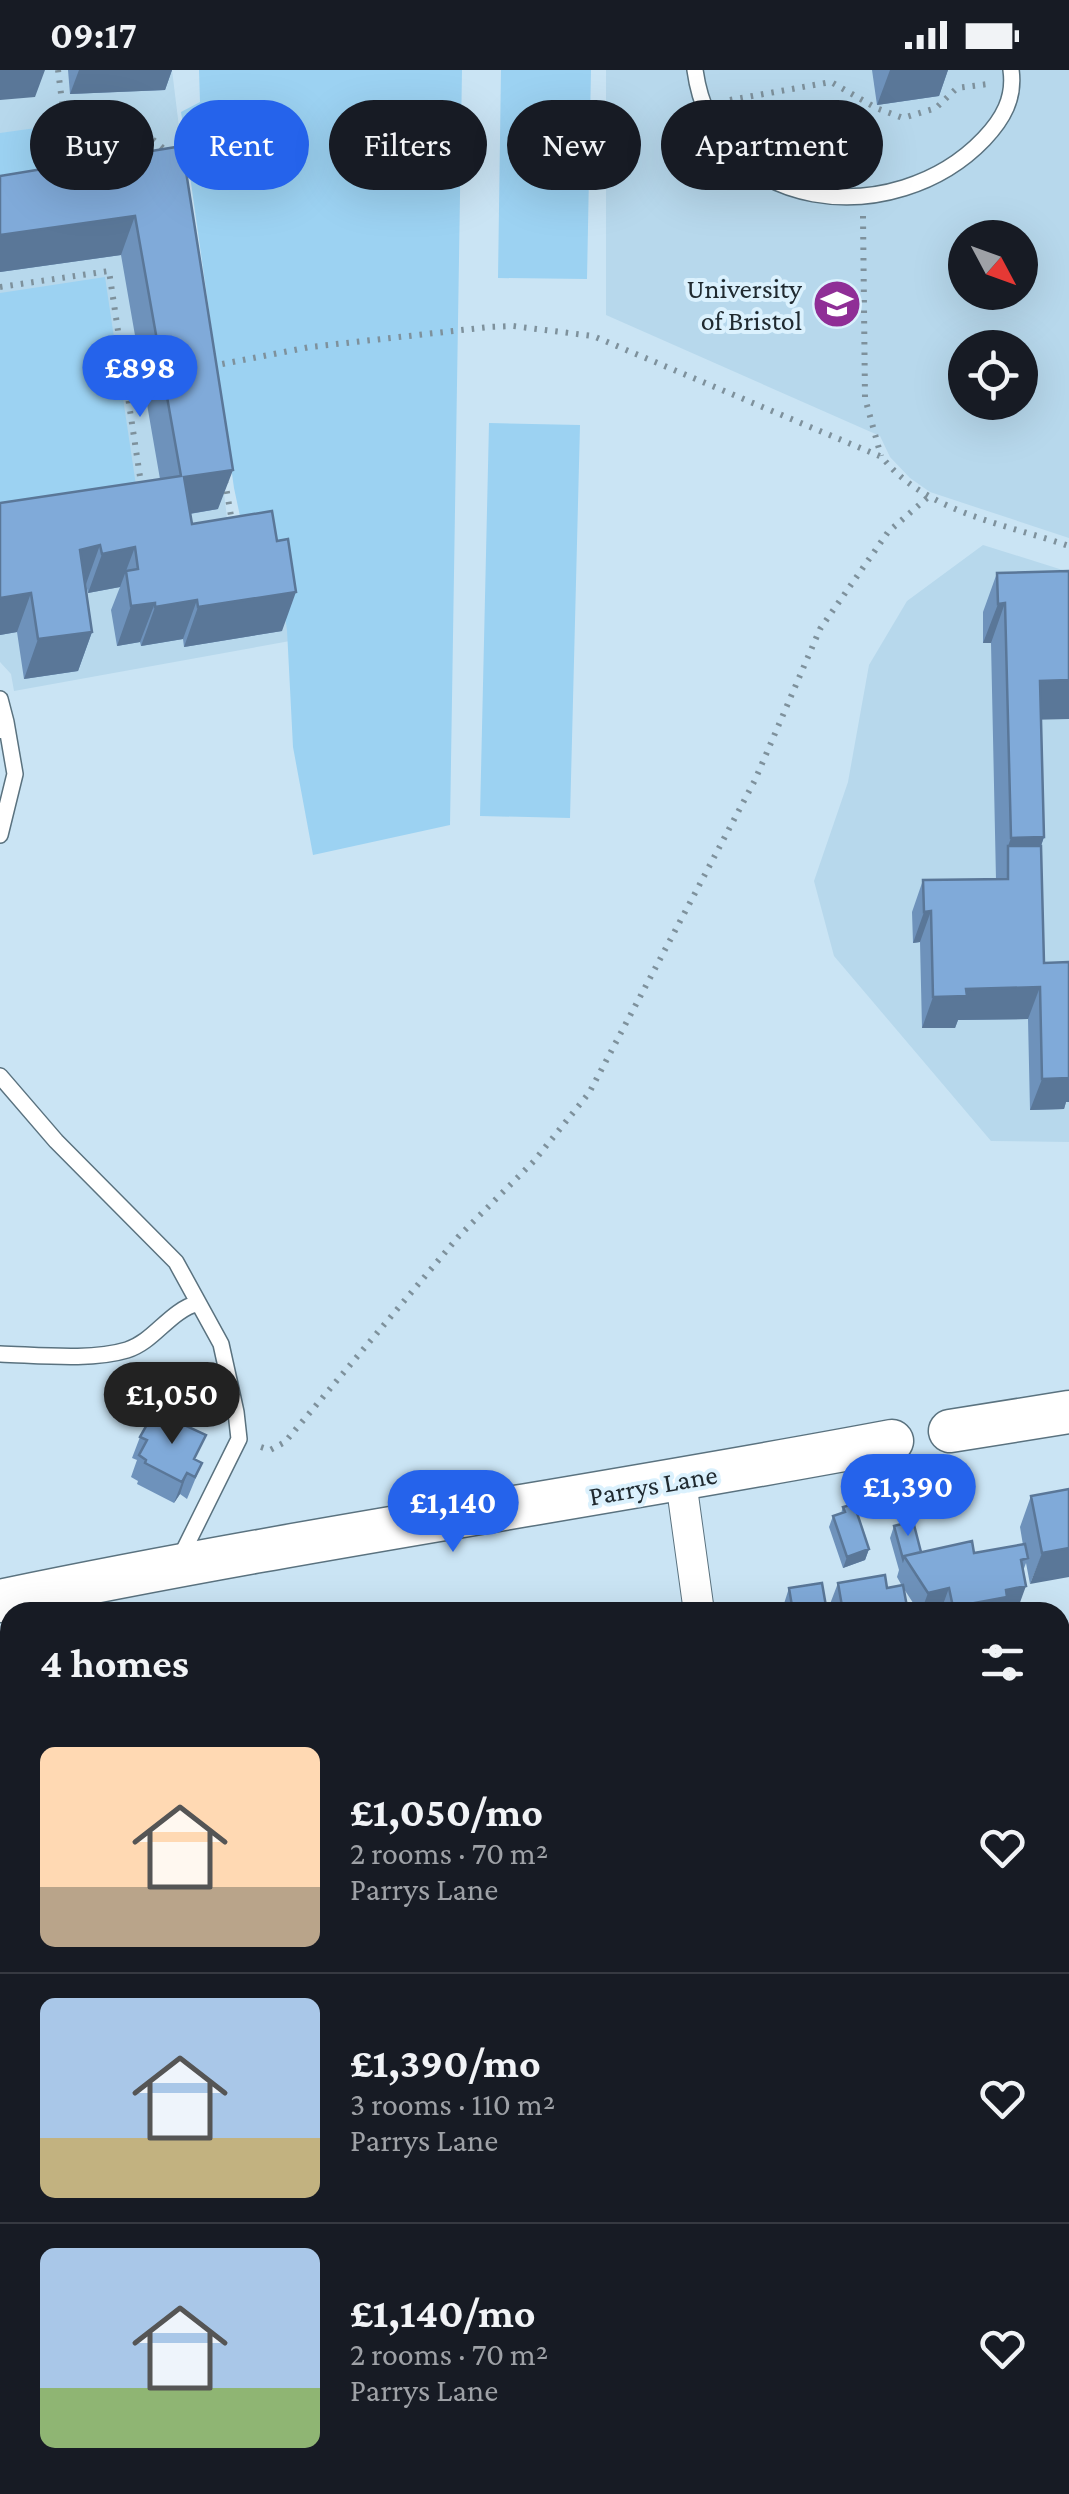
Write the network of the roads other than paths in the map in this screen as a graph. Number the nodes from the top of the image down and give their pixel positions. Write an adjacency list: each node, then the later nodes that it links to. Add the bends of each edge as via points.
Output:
1 (695, 70): 2 (lane, via 704,104 733,151 777,184 834,198 890,194 967,156 1005,112)
2 (1011, 70)
3 (0, 699): 4 (lane)
4 (6, 722): 5 (lane); 6 (lane, via 14,774)
5 (0, 740)
6 (0, 835)
7 (0, 1076): 8 (lane, via 176,1262)
8 (198, 1303): 9 (lane, via 180,1308 128,1350); 12 (lane, via 221,1344 238,1439)
9 (0, 1354)
10 (1069, 1412): 11 (main road, Parrys Lane, via 950,1431 936,1418 900,1425 892,1442)
11 (681, 1481): 12 (main road, Parrys Lane); 14 (street)
12 (178, 1564): 13 (main road, Parrys Lane)
13 (0, 1601)
14 (698, 1602)

